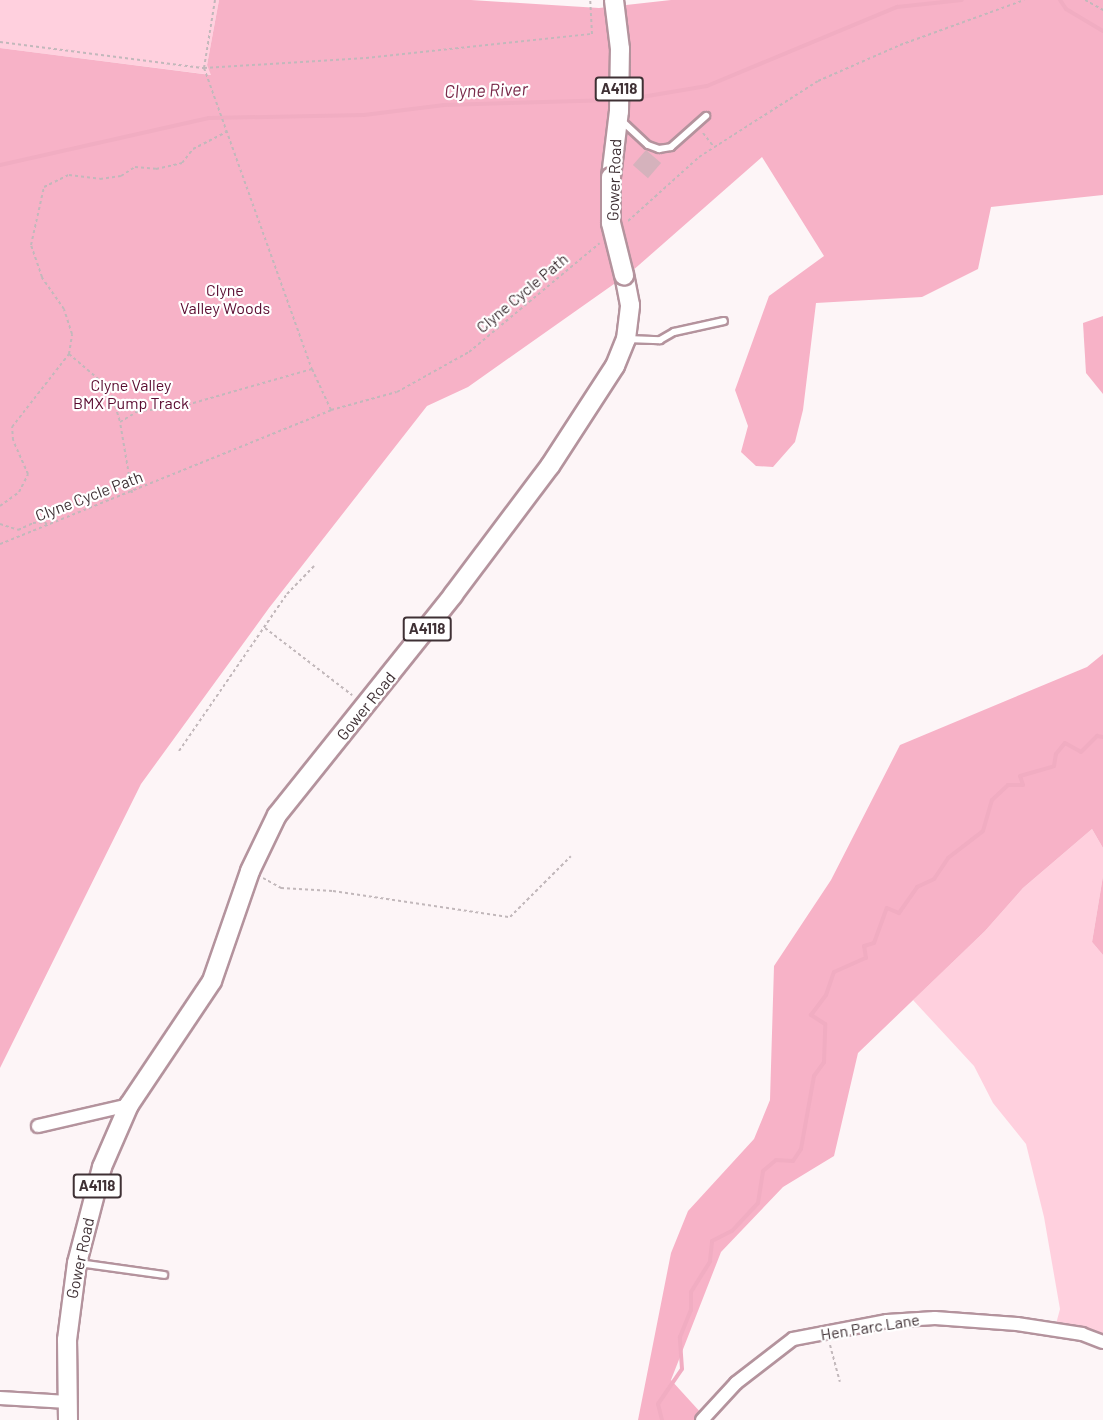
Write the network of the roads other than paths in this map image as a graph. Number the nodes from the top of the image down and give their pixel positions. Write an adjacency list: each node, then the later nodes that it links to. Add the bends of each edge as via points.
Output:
1 (614, 0): 2 (main road, Gower Road / A4118, via 620,49)
2 (619, 111): 3 (lane, via 623,125 658,149 671,147); 5 (main road, Gower Road / A4118, bridge, via 611,177 611,223 630,305)
3 (706, 116)
4 (724, 321): 5 (lane, via 674,332 660,340)
5 (626, 339): 6 (main road, Gower Road / A4118, via 615,366 550,466 367,706 277,814 250,871 212,981)
6 (129, 1105): 7 (street); 8 (main road, Gower Road / A4118, via 102,1167)
7 (38, 1126)
8 (77, 1263): 9 (lane); 12 (main road, Gower Road / A4118, via 67,1341)
9 (164, 1275)
10 (1103, 1342): 14 (street, Hen Parc Lane, via 1082,1334 1017,1324 935,1318 887,1321 793,1339 736,1383)
11 (0, 1398): 12 (street)
12 (68, 1401): 13 (main road, Gower Road / A4118)
13 (68, 1420)
14 (702, 1420)

